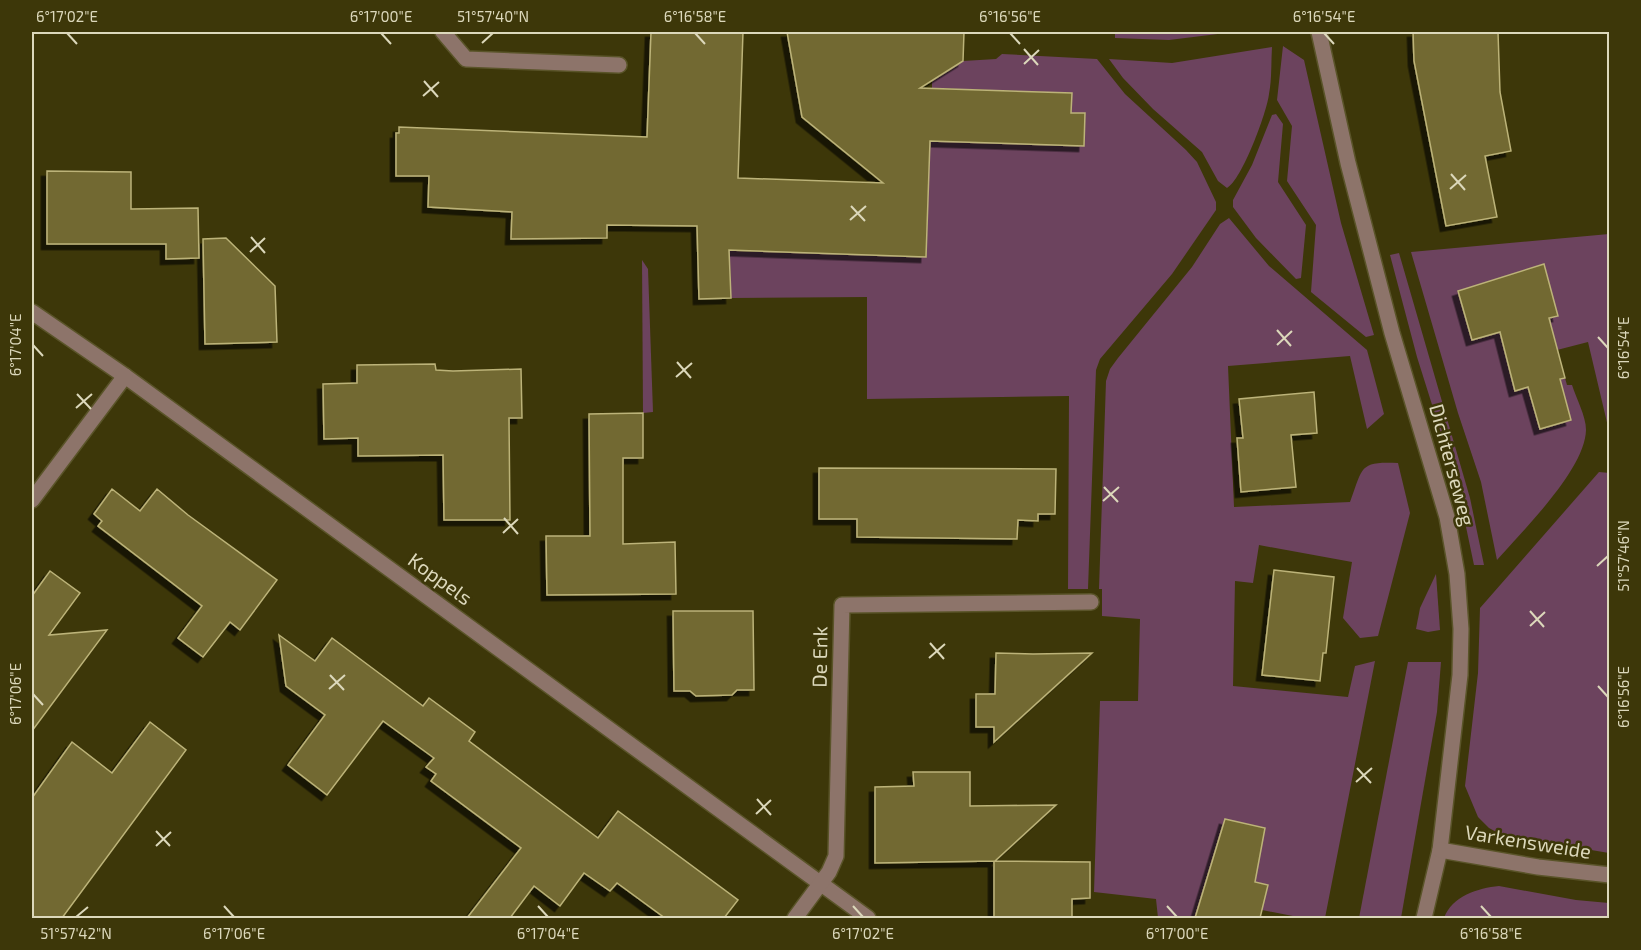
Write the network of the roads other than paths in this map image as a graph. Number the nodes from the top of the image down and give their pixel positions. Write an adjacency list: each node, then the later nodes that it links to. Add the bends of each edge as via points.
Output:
1 (443, 32): 3 (street, via 466,59)
2 (1319, 32): 8 (street, Dichterseweg, via 1348,164 1447,517 1457,574 1460,675)
3 (619, 65)
4 (32, 312): 5 (street, Koppels)
5 (124, 376): 6 (street); 10 (street, Koppels)
6 (32, 500)
7 (1091, 602): 10 (street, De Enk, via 842,606 836,856)
8 (1440, 850): 9 (street, Varkensweide); 13 (street, Dichterseweg)
9 (1610, 875)
10 (820, 884): 11 (street); 12 (street, Koppels)
11 (795, 918)
12 (868, 918)
13 (1424, 918)

